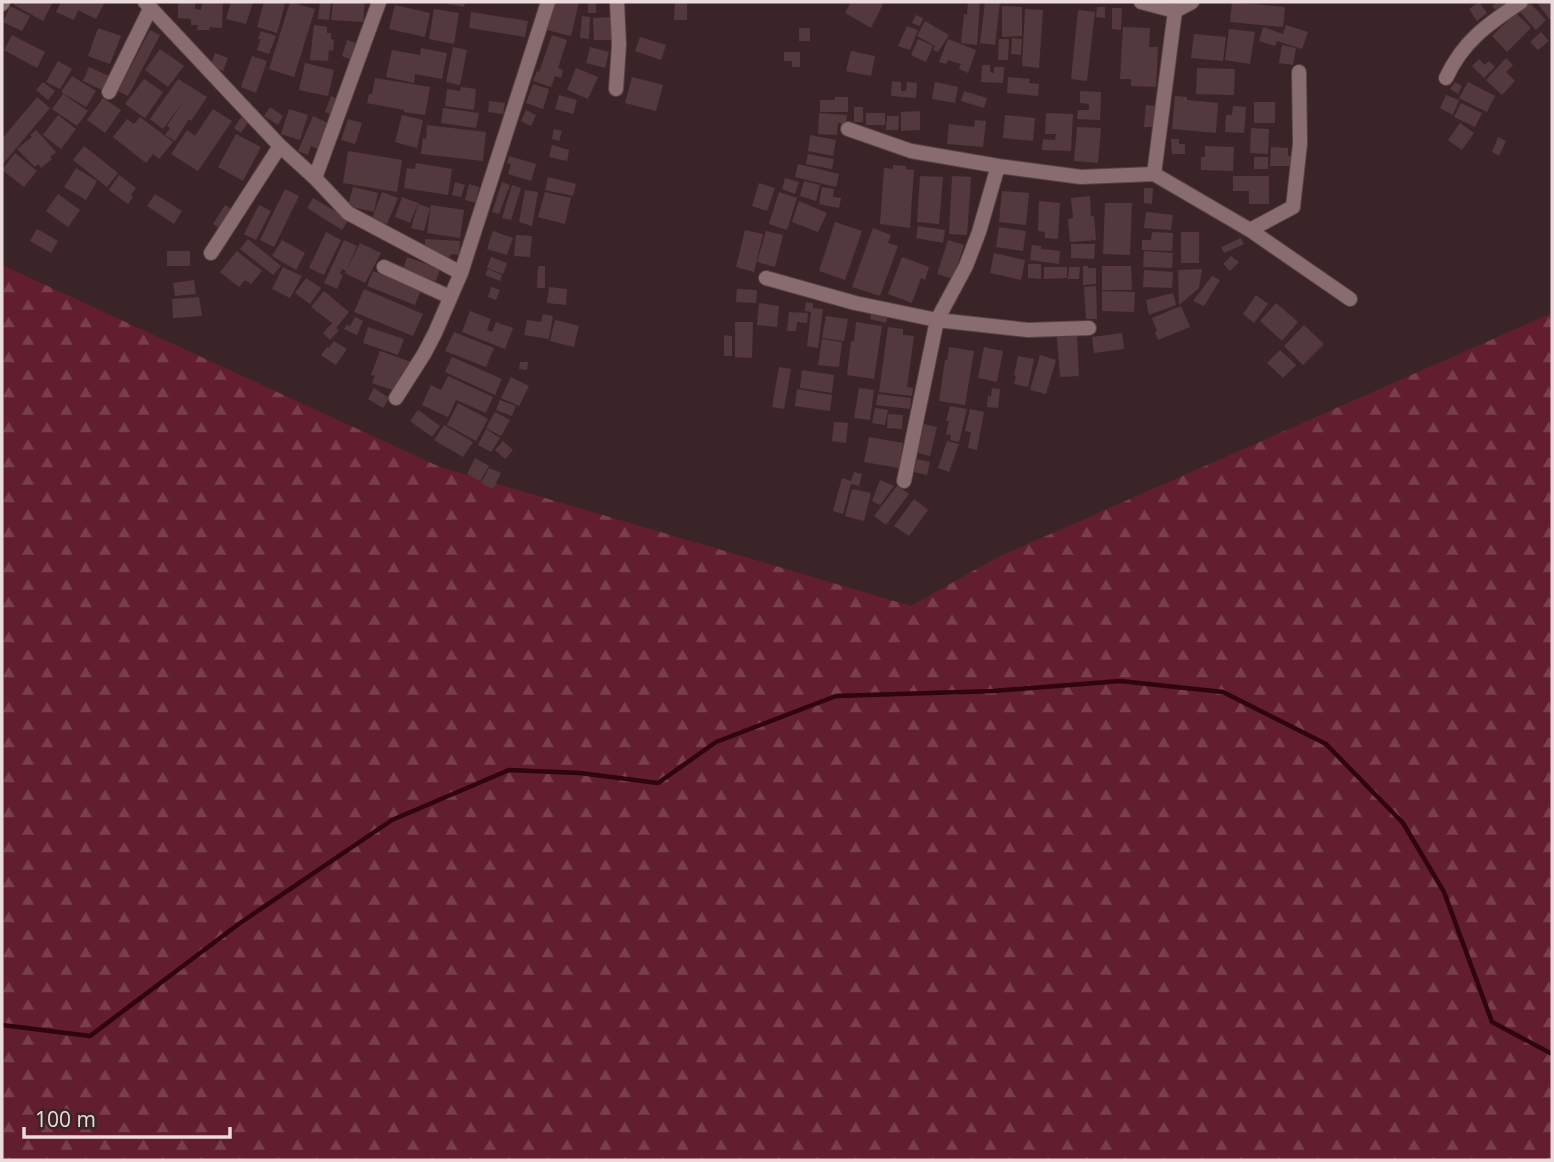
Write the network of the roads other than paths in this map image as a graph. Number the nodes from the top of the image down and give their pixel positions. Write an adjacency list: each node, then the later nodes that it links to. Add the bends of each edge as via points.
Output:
1 (379, 2): 17 (street)
2 (548, 2): 21 (street)
3 (617, 2): 11 (street)
4 (1141, 2): 8 (street)
5 (1192, 2): 8 (street)
6 (1521, 2): 10 (street, via 1466,44)
7 (147, 4): 12 (street); 14 (street)
8 (1175, 11): 16 (street)
9 (1299, 72): 18 (street, via 1300,144 1293,207)
10 (1446, 78)
11 (616, 89)
12 (109, 92)
13 (848, 129): 15 (street, via 911,151)
14 (280, 146): 17 (street); 19 (street)
15 (998, 166): 16 (street, via 1080,177); 25 (street, via 966,266)
16 (1154, 174): 18 (street)
17 (315, 178): 21 (street, via 348,213)
18 (1250, 230): 24 (street)
19 (211, 253)
20 (384, 267): 23 (street)
21 (461, 273): 23 (street)
22 (766, 278): 25 (street)
23 (450, 297): 27 (street, via 424,354)
24 (1350, 299)
25 (937, 320): 26 (street, via 1028,330); 28 (street)
26 (1089, 328)
27 (396, 398)
28 (904, 481)

